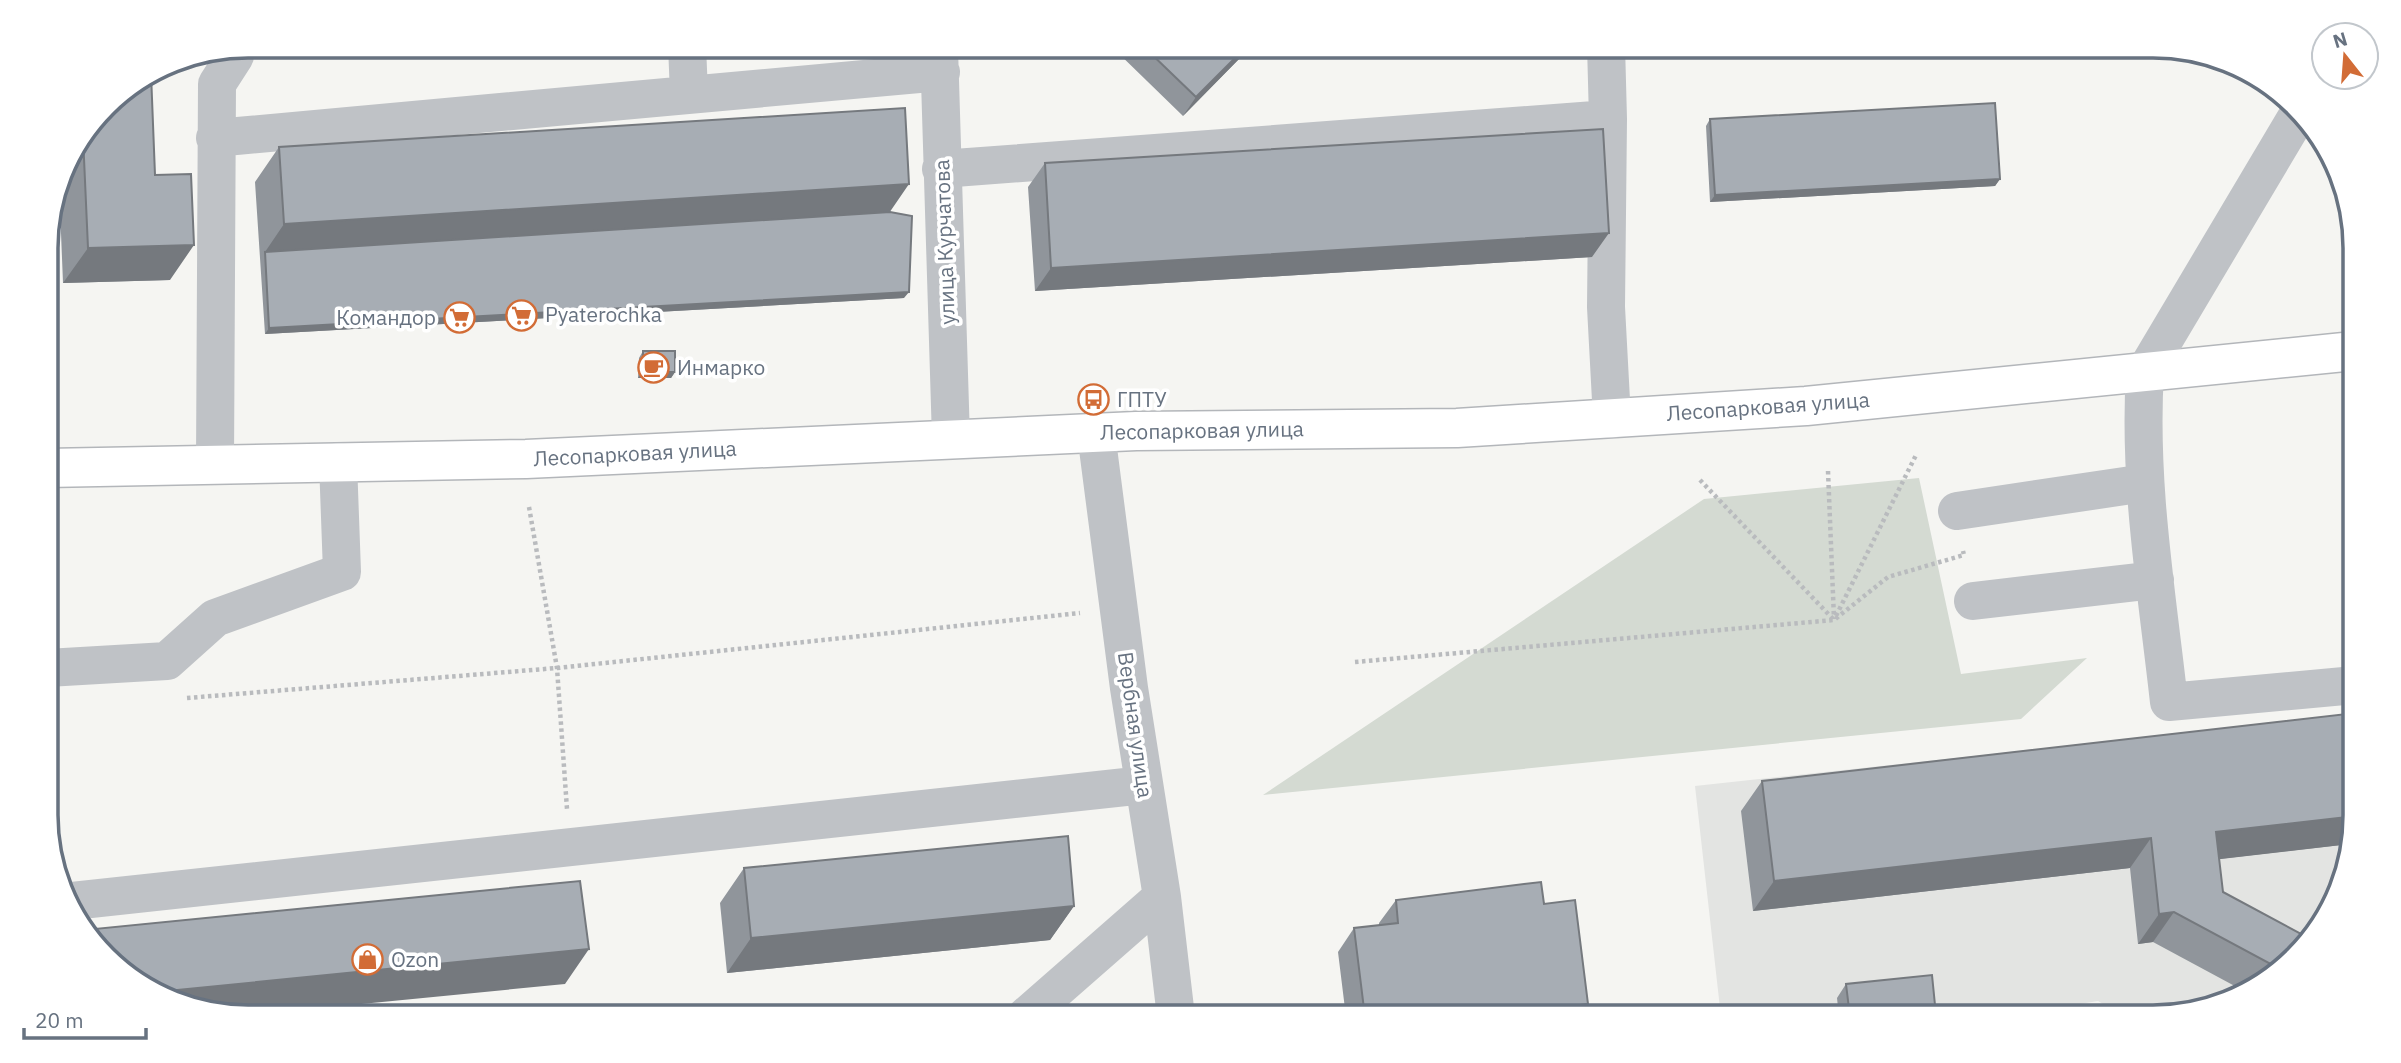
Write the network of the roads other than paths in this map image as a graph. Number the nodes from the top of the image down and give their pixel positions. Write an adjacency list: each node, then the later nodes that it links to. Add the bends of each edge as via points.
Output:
1 (234, 58): 8 (street, via 217,84)
2 (688, 58): 5 (street)
3 (1606, 58): 6 (street)
4 (940, 59): 5 (street); 9 (street, улица Курчатова)
5 (689, 94): 8 (street)
6 (1608, 120): 9 (street); 12 (street, via 1606,307)
7 (2294, 121): 11 (street)
8 (215, 138): 16 (street)
9 (941, 169): 14 (street, улица Курчатова)
10 (2343, 352): 11 (main road, Лесопарковая улица)
11 (2145, 372): 12 (main road, Лесопарковая улица, via 1806,406); 18 (street)
12 (1612, 419): 13 (main road, Лесопарковая улица, via 1457,428)
13 (1096, 433): 14 (main road, Лесопарковая улица); 24 (street, Вербная улица)
14 (951, 439): 15 (main road, Лесопарковая улица, via 526,459)
15 (338, 462): 16 (main road, Лесопарковая улица); 22 (street, via 342,572 215,618 167,661)
16 (215, 463): 17 (main road, Лесопарковая улица)
17 (58, 468)
18 (2145, 483): 19 (street); 20 (street)
19 (1957, 510)
20 (2155, 580): 21 (street); 23 (street, via 2169,702)
21 (1973, 601)
22 (58, 667)
23 (2343, 686)
24 (1144, 785): 25 (street, Вербная улица); 26 (street)
25 (1162, 897): 27 (street); 28 (street, Вербная улица)
26 (78, 900)
27 (1039, 1005)
28 (1175, 1005)

